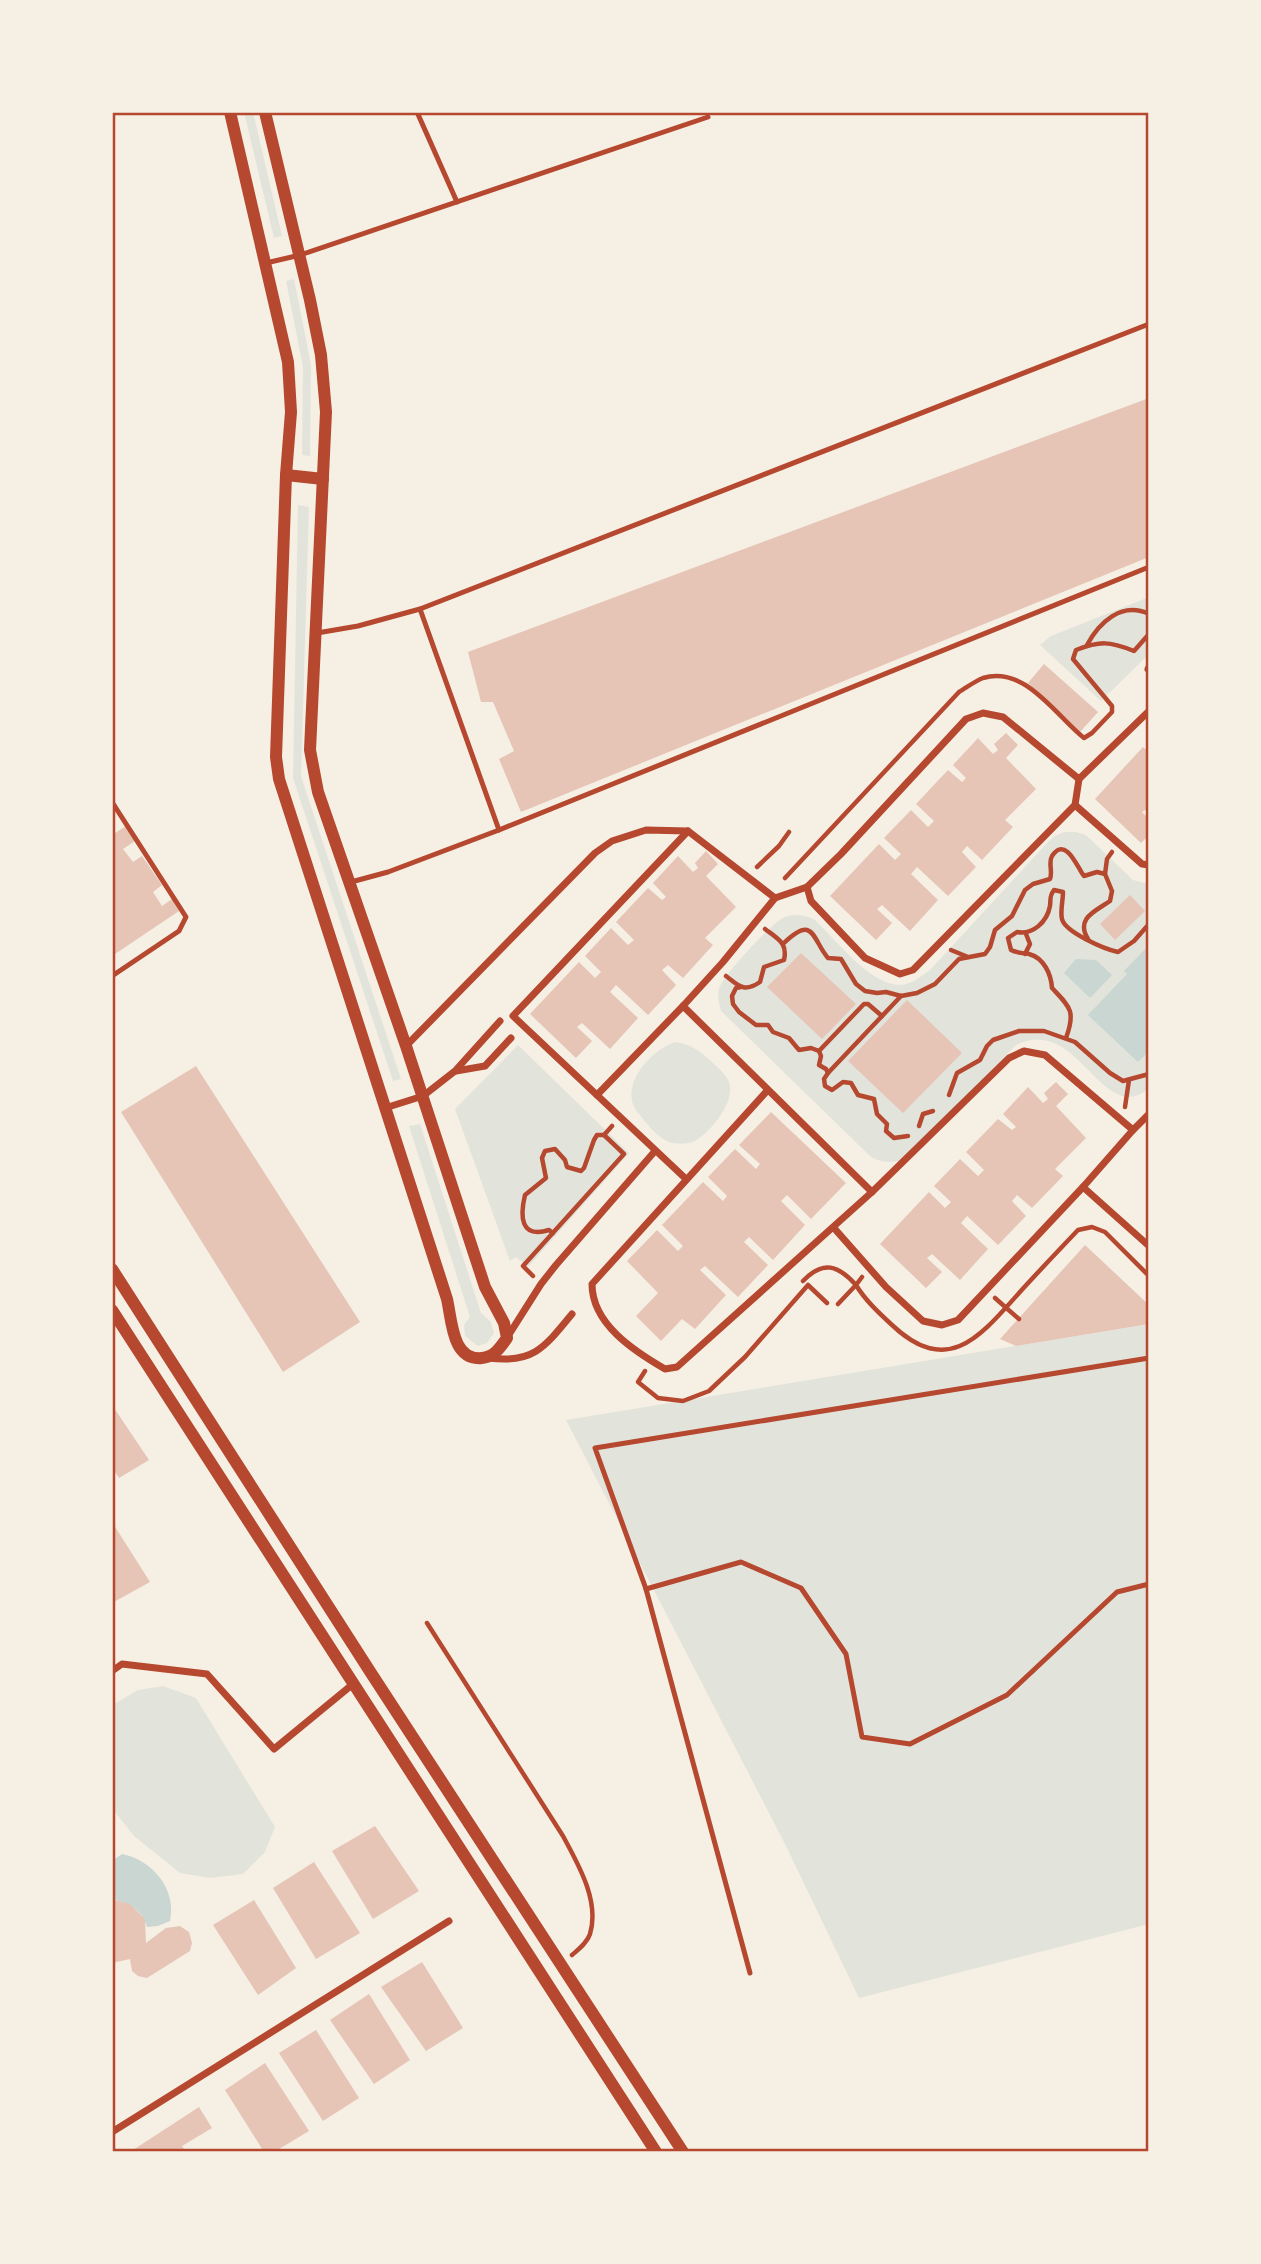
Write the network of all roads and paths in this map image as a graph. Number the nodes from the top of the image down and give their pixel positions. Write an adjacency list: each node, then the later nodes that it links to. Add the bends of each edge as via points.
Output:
1 (230, 112): 7 (street)
2 (265, 112): 6 (street)
3 (417, 112): 5 (lane)
4 (708, 117): 5 (lane)
5 (457, 202): 6 (lane)
6 (300, 255): 7 (lane); 10 (street, via 321,355 326,412)
7 (266, 263): 9 (street, via 288,362 292,412)
8 (1149, 324): 12 (lane)
9 (286, 475): 10 (street); 56 (street, via 276,757 279,779)
10 (323, 479): 14 (street)
11 (1149, 567): 22 (lane)
12 (420, 609): 14 (lane); 22 (lane)
13 (1149, 614): 16 (path, via 1126,611 1108,618)
14 (316, 634): 28 (street, via 310,750)
15 (1149, 634): 16 (path, via 1134,651 1107,643)
16 (1086, 646): 17 (path, via 1076,650 1073,659)
17 (1095, 688)
18 (1149, 711): 19 (street)
19 (1079, 779): 21 (street); 29 (street, via 1003,717 984,713 966,719)
20 (112, 802): 39 (lane, via 186,917 179,931)
21 (1075, 805): 25 (street, via 1142,864); 29 (street, via 942,943 913,970 900,974 865,958 811,901)
22 (499, 830): 28 (lane)
23 (688, 831): 26 (street); 47 (street, via 646,830 612,841 595,853); 54 (street, via 513,1016)
24 (789, 832): 26 (path)
25 (1149, 865)
26 (747, 878): 30 (street)
27 (1108, 881): 36 (path, via 1113,895 1090,914 1084,929)
28 (349, 883): 47 (street)
29 (807, 887): 30 (street)
30 (775, 898): 33 (street)
31 (1050, 906): 32 (path); 32 (path, via 1054,890 1063,892); 35 (path, via 1038,928)
32 (1062, 910): 36 (path, via 1065,927)
33 (755, 922): 38 (street); 40 (path, via 784,943 784,960 764,967 760,982 751,988)
34 (1149, 924): 36 (path, via 1118,953)
35 (1026, 934): 37 (path, via 1030,944); 37 (path, via 1017,932 1008,938 1011,950)
36 (1088, 939)
37 (1025, 954): 46 (path, via 1045,965 1052,988 1069,1004 1072,1023)
38 (717, 969): 40 (path); 42 (street)
39 (112, 976)
40 (741, 987): 48 (path, via 734,992 733,1004 750,1022 768,1025 799,1050)
41 (901, 996): 43 (path)
42 (682, 1006): 53 (street); 54 (street)
43 (882, 1016): 48 (path, via 864,1004); 50 (path)
44 (500, 1021): 49 (street)
45 (511, 1038): 49 (street, via 485,1066)
46 (1066, 1038): 52 (path, via 1116,1077); 60 (path, via 1038,1030 993,1040 980,1060 957,1073 943,1104 923,1114)
47 (407, 1046): 55 (street)
48 (819, 1051): 50 (path, via 819,1065)
49 (455, 1071): 55 (street)
50 (828, 1073): 63 (path, via 825,1086 832,1090 851,1083 858,1095 874,1099 886,1131 894,1138)
51 (1149, 1074): 52 (path)
52 (1129, 1080): 58 (path, via 1127,1100)
53 (767, 1091): 65 (street); 67 (street)
54 (597, 1095): 59 (street)
55 (423, 1096): 56 (street); 80 (street, via 485,1287)
56 (385, 1108): 81 (street, via 447,1299 456,1341 462,1353 474,1359)
57 (1149, 1114): 61 (street)
58 (1118, 1116): 61 (street); 67 (street, via 1045,1055 1024,1051 1009,1058)
59 (620, 1118): 62 (path); 64 (street)
60 (918, 1129)
61 (1133, 1130): 66 (street)
62 (604, 1135): 69 (path, via 624,1154); 69 (path, via 597,1135 581,1171 567,1167 555,1149 545,1151 546,1178 525,1195 521,1216 531,1231)
63 (909, 1136)
64 (655, 1151): 65 (street); 73 (street)
65 (686, 1179): 83 (street, via 592,1284 592,1300 601,1316)
66 (1083, 1187): 70 (street); 74 (street)
67 (873, 1192): 68 (street)
68 (834, 1228): 74 (street, via 923,1321 942,1325 958,1320); 83 (street, via 677,1367 665,1369)
69 (553, 1233): 73 (path, via 523,1266)
70 (1149, 1246)
71 (112, 1269): 90 (street)
72 (803, 1281): 76 (path, via 824,1267 837,1269 856,1285)
73 (541, 1284): 80 (street)
74 (986, 1290): 79 (path)
75 (827, 1303): 83 (path, via 808,1285 745,1357 709,1391 692,1398 658,1398 638,1382)
76 (838, 1304)
77 (112, 1310): 88 (street)
78 (572, 1314): 81 (street, via 528,1357)
79 (1019, 1319)
80 (507, 1338): 81 (street)
81 (488, 1358)
82 (1149, 1358): 85 (lane, via 595,1448)
83 (653, 1362)
84 (1149, 1584): 85 (lane, via 1117,1592 1007,1695 910,1744 862,1737 846,1654 801,1588 741,1562)
85 (646, 1589): 91 (lane)
86 (427, 1623): 90 (path, via 577,1862 591,1906 590,1935)
87 (112, 1671): 88 (street, via 122,1664 207,1674 274,1749)
88 (354, 1684): 93 (street)
89 (449, 1921): 92 (street)
90 (561, 1964): 94 (street)
91 (750, 1973)
92 (112, 2132)
93 (656, 2152)
94 (683, 2152)

